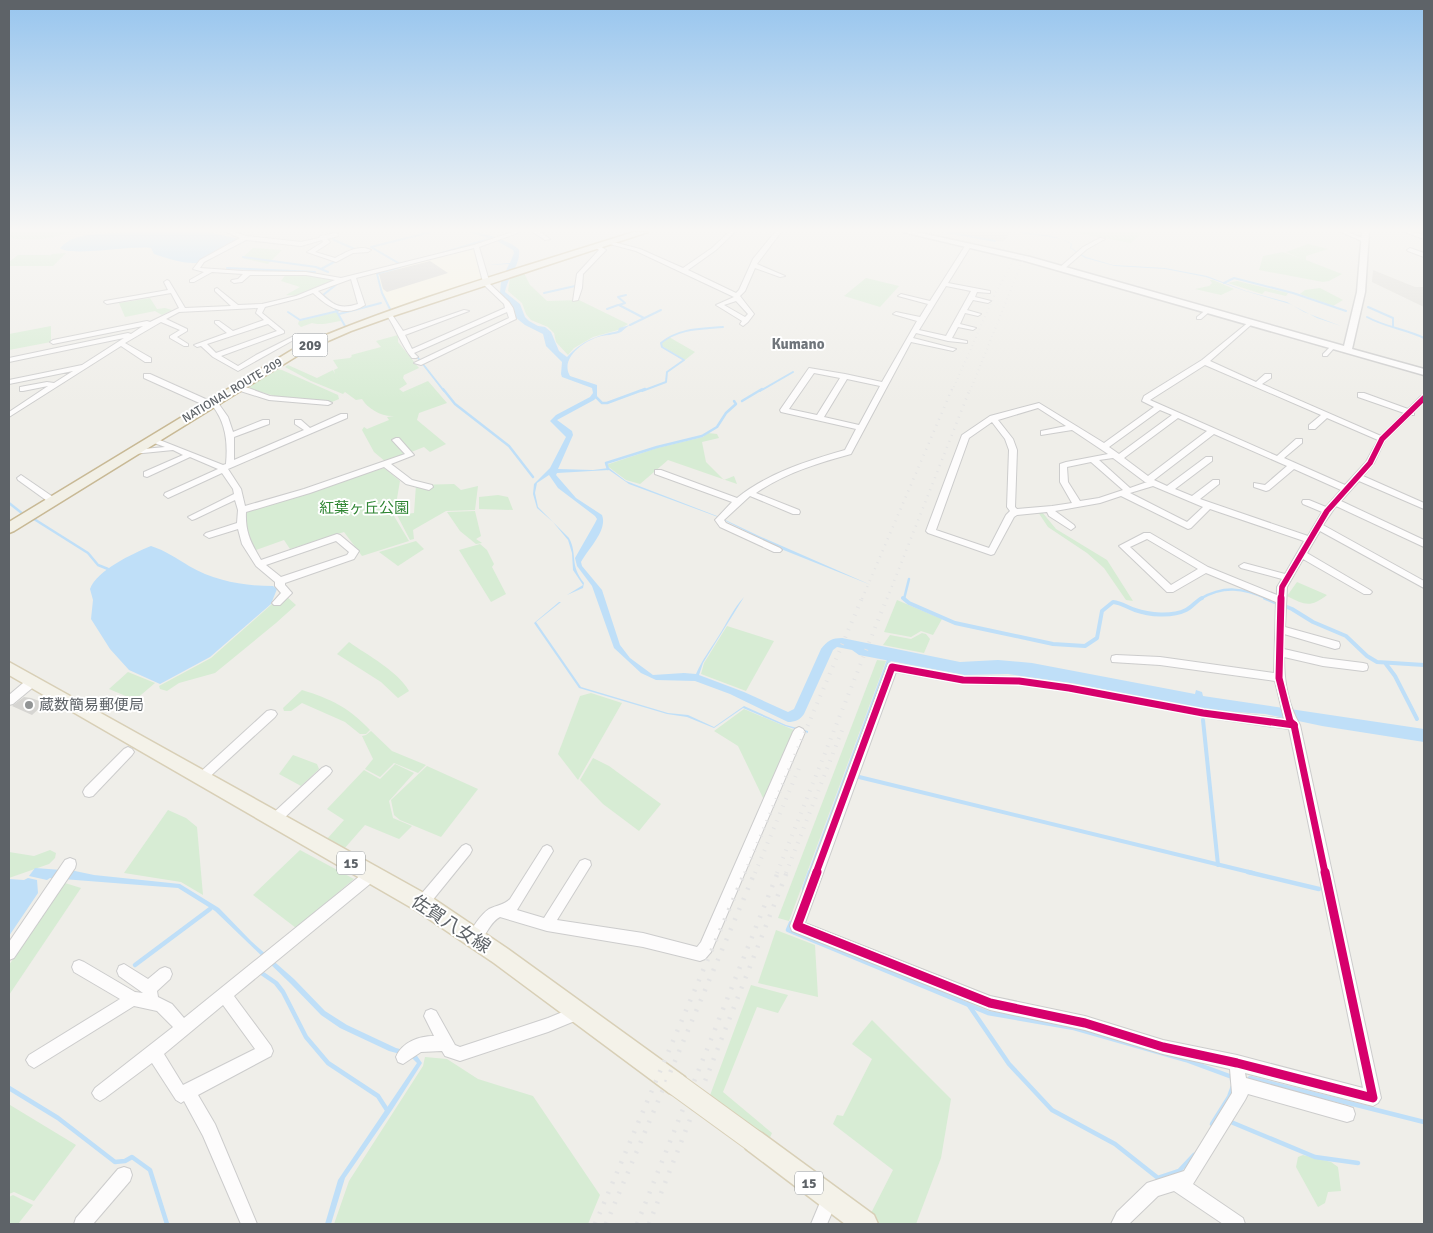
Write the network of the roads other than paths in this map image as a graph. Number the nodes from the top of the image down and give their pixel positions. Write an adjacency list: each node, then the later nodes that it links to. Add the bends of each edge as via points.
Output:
1 (217, 290): 24 (street)
2 (318, 290): 14 (street)
3 (357, 290): 14 (street, via 362,305 345,310 327,303)
4 (466, 290): 30 (highway, NATIONAL ROUTE 209 / 209)
5 (493, 290): 26 (street)
6 (579, 290): 20 (street)
7 (722, 290): 17 (street)
8 (742, 290): 17 (street)
9 (941, 290): 23 (street)
10 (974, 290): 15 (street); 18 (street)
11 (1132, 290): 29 (street)
12 (1361, 290): 55 (street)
13 (173, 291): 22 (street); 27 (street)
14 (314, 291): 25 (street)
15 (988, 292)
16 (901, 296): 23 (street)
17 (737, 297): 17 (street, via 719,305 744,323 751,314)
18 (971, 298): 21 (street); 28 (street)
19 (246, 300): 24 (street)
20 (575, 300)
21 (988, 301)
22 (107, 302)
23 (932, 304): 36 (street)
24 (235, 306): 25 (street); 27 (street)
25 (262, 306): 37 (street, via 259,313)
26 (510, 308): 56 (street); 56 (street, via 513,320 420,365)
27 (183, 309): 35 (street)
28 (964, 311): 33 (street); 40 (street)
29 (1207, 311): 34 (street); 39 (street)
30 (389, 314): 46 (street); 71 (highway, NATIONAL ROUTE 209 / 209, via 301,349)
31 (465, 314): 46 (street)
32 (896, 314): 36 (street)
33 (978, 314)
34 (1199, 318)
35 (158, 320): 44 (street); 49 (street); 52 (street, via 185,330 172,337)
36 (922, 320): 42 (street)
37 (269, 321): 43 (street); 45 (street)
38 (217, 322): 45 (street)
39 (1250, 323): 53 (street); 61 (street)
40 (956, 325): 41 (street); 47 (street)
41 (973, 328)
42 (915, 331): 47 (street); 48 (street)
43 (282, 332): 57 (street); 57 (street, via 294,338 238,369)
44 (135, 334): 51 (street); 59 (street)
45 (231, 334): 57 (street, via 199,344)
46 (400, 334): 56 (street)
47 (948, 338): 50 (street)
48 (909, 339): 54 (street); 70 (street)
49 (52, 342)
50 (965, 342)
51 (120, 343): 60 (street); 62 (street)
52 (186, 345)
53 (1333, 346): 55 (street); 58 (street)
54 (953, 349)
55 (1347, 350): 63 (street)
56 (410, 352)
57 (215, 356)
58 (1325, 356)
59 (9, 360)
60 (148, 360)
61 (1205, 362): 68 (street); 79 (street, via 1147,398 1146,401)
62 (86, 366): 67 (street); 69 (street)
63 (1424, 372)
64 (147, 376): 77 (street)
65 (845, 376): 70 (street); 85 (street); 85 (street, via 812,370 784,410)
66 (1268, 376): 68 (street)
67 (9, 382)
68 (1258, 384): 72 (street)
69 (55, 385): 73 (street); 82 (street)
70 (885, 385): 91 (street)
71 (237, 387): 77 (highway, NATIONAL ROUTE 209 / 209); 78 (street, via 269,398)
72 (1267, 388): 74 (street); 81 (street)
73 (23, 389)
74 (1257, 394)
75 (1361, 395): 80 (street)
76 (1424, 398): 80 (street)
77 (211, 403): 95 (street, via 224,414); 97 (highway, NATIONAL ROUTE 209 / 209)
78 (328, 403)
79 (1158, 407): 83 (street); 100 (street)
80 (1411, 413): 96 (street)
81 (1327, 414): 90 (street); 96 (street)
82 (9, 415)
83 (1178, 415): 93 (street); 104 (street)
84 (344, 416): 92 (street)
85 (819, 418): 91 (street)
86 (993, 418): 89 (street, via 1039,405); 137 (street, via 1014,450 1010,507); 137 (street, via 965,437 931,531 991,552 1010,514)
87 (266, 422): 95 (street)
88 (298, 422): 92 (street)
89 (1073, 427): 94 (street); 100 (street)
90 (1312, 427)
91 (861, 428): 122 (street, via 848,452 796,467)
92 (309, 431): 110 (street)
93 (1212, 431): 107 (street); 115 (street)
94 (1044, 433)
95 (230, 436): 110 (street)
96 (1382, 438): 113 (street, via 1370,463)
97 (152, 439): 101 (street); 102 (highway, NATIONAL ROUTE 209 / 209)
98 (396, 440): 108 (street, via 410,455)
99 (1299, 441): 107 (street)
100 (1104, 447): 104 (street)
101 (177, 449): 102 (street); 103 (street)
102 (132, 452): 126 (highway, NATIONAL ROUTE 209 / 209)
103 (191, 454): 110 (street); 112 (street)
104 (1117, 457): 105 (street); 115 (street)
105 (1093, 459): 121 (street); 130 (street, via 1063,466 1064,482)
106 (1209, 459): 120 (street, via 1171,487)
107 (1278, 459): 109 (street)
108 (386, 464): 118 (street, via 409,482); 134 (street)
109 (1293, 466): 117 (street, via 1266,488); 119 (street)
110 (226, 468): 123 (street); 124 (street)
111 (658, 472): 127 (street)
112 (147, 474)
113 (1357, 477): 119 (street); 132 (street)
114 (21, 478): 126 (street)
115 (1150, 482): 120 (street); 121 (street)
116 (1216, 482): 125 (street)
117 (1257, 485)
118 (429, 487)
119 (1346, 489): 129 (street)
120 (1171, 491): 125 (street)
121 (1126, 492): 130 (street); 131 (street, via 1188,526)
122 (749, 493): 127 (street); 136 (street)
123 (168, 495)
124 (238, 495): 134 (street); 138 (street)
125 (1193, 500): 131 (street)
126 (53, 501): 142 (highway, NATIONAL ROUTE 209 / 209)
127 (737, 502): 146 (street, via 719,520 723,525)
128 (1306, 502): 135 (street)
129 (1335, 502): 135 (street); 145 (street)
130 (1077, 504): 133 (street)
131 (1209, 506): 144 (street)
132 (1424, 506)
133 (1050, 509): 137 (street); 141 (street)
134 (242, 510): 139 (street)
135 (1328, 511): 140 (street)
136 (796, 512)
137 (1015, 512)
138 (192, 517)
139 (241, 525): 143 (street); 148 (street, via 247,544)
140 (1318, 526): 144 (street); 153 (street)
141 (1071, 527)
142 (9, 528)
143 (209, 535)
144 (1310, 540): 147 (street)
145 (1424, 544)
146 (777, 550)
147 (1302, 554): 151 (street); 154 (street)
148 (259, 564): 152 (street); 152 (street, via 337,537 354,552 351,557)
149 (1244, 566): 151 (street)
150 (1205, 569): 150 (street, via 1147,535 1124,546 1170,590); 155 (street)
151 (1288, 578): 155 (street, via 1282,587)
152 (280, 581): 156 (street, via 287,594)
153 (1424, 586)
154 (1367, 592)
155 (1282, 601): 157 (street)
156 (277, 604)
157 (1280, 629): 158 (street); 159 (street)
158 (1334, 645)
159 (1279, 652): 161 (street); 163 (street)
160 (1116, 659): 163 (street, via 1160,661)
161 (1363, 667)
162 (9, 668): 164 (main road, 佐賀八女線 / 15)
163 (1280, 678): 167 (street, via 1290,721)
164 (33, 682): 165 (street); 171 (main road, 佐賀八女線 / 15)
165 (9, 701)
166 (271, 714): 171 (street)
167 (1294, 725): 197 (street, via 1373,1098); 197 (street, via 1203,713 1061,687 1019,681 963,680 892,667 797,926 990,1003 1085,1023 1163,1047)
168 (799, 732): 181 (street, via 706,947 700,954 643,940)
169 (128, 752): 172 (street)
170 (326, 771): 173 (street)
171 (201, 778): 173 (main road, 佐賀八女線 / 15)
172 (89, 792)
173 (275, 820): 178 (main road, 佐賀八女線 / 15)
174 (466, 850): 179 (street)
175 (547, 852): 180 (street, via 515,903)
176 (70, 864): 183 (street)
177 (585, 865): 181 (street)
178 (371, 875): 179 (main road, 佐賀八女線 / 15); 188 (street)
179 (422, 903): 182 (main road, 佐賀八女線 / 15)
180 (500, 911): 181 (street); 182 (street, via 490,915)
181 (547, 925)
182 (474, 938): 190 (main road, 佐賀八女線 / 15)
183 (9, 954)
184 (79, 967): 189 (street)
185 (124, 971): 187 (street)
186 (165, 974): 187 (street)
187 (151, 995): 189 (street); 192 (street)
188 (225, 995): 192 (street); 199 (street, via 266,1051)
189 (133, 999): 196 (street)
190 (577, 1013): 193 (street, via 460,1054 450,1050); 204 (main road, 佐賀八女線 / 15, bridge)
191 (431, 1016): 193 (street)
192 (183, 1028): 194 (street)
193 (446, 1044): 195 (street, via 423,1043)
194 (154, 1052): 199 (street, via 181,1096); 200 (street)
195 (403, 1057)
196 (34, 1060)
197 (1237, 1063): 198 (street)
198 (1239, 1084): 201 (street); 203 (street, via 1240,1095 1189,1178)
199 (187, 1091): 207 (street, via 208,1130)
200 (100, 1093)
201 (1347, 1114)
202 (124, 1175): 206 (street)
203 (1175, 1182): 205 (street, via 1153,1189); 210 (street)
204 (830, 1199): 208 (street); 209 (main road, 佐賀八女線 / 15)
205 (1124, 1222)
206 (82, 1224)
207 (249, 1224)
208 (819, 1224)
209 (866, 1224)
210 (1237, 1224)

